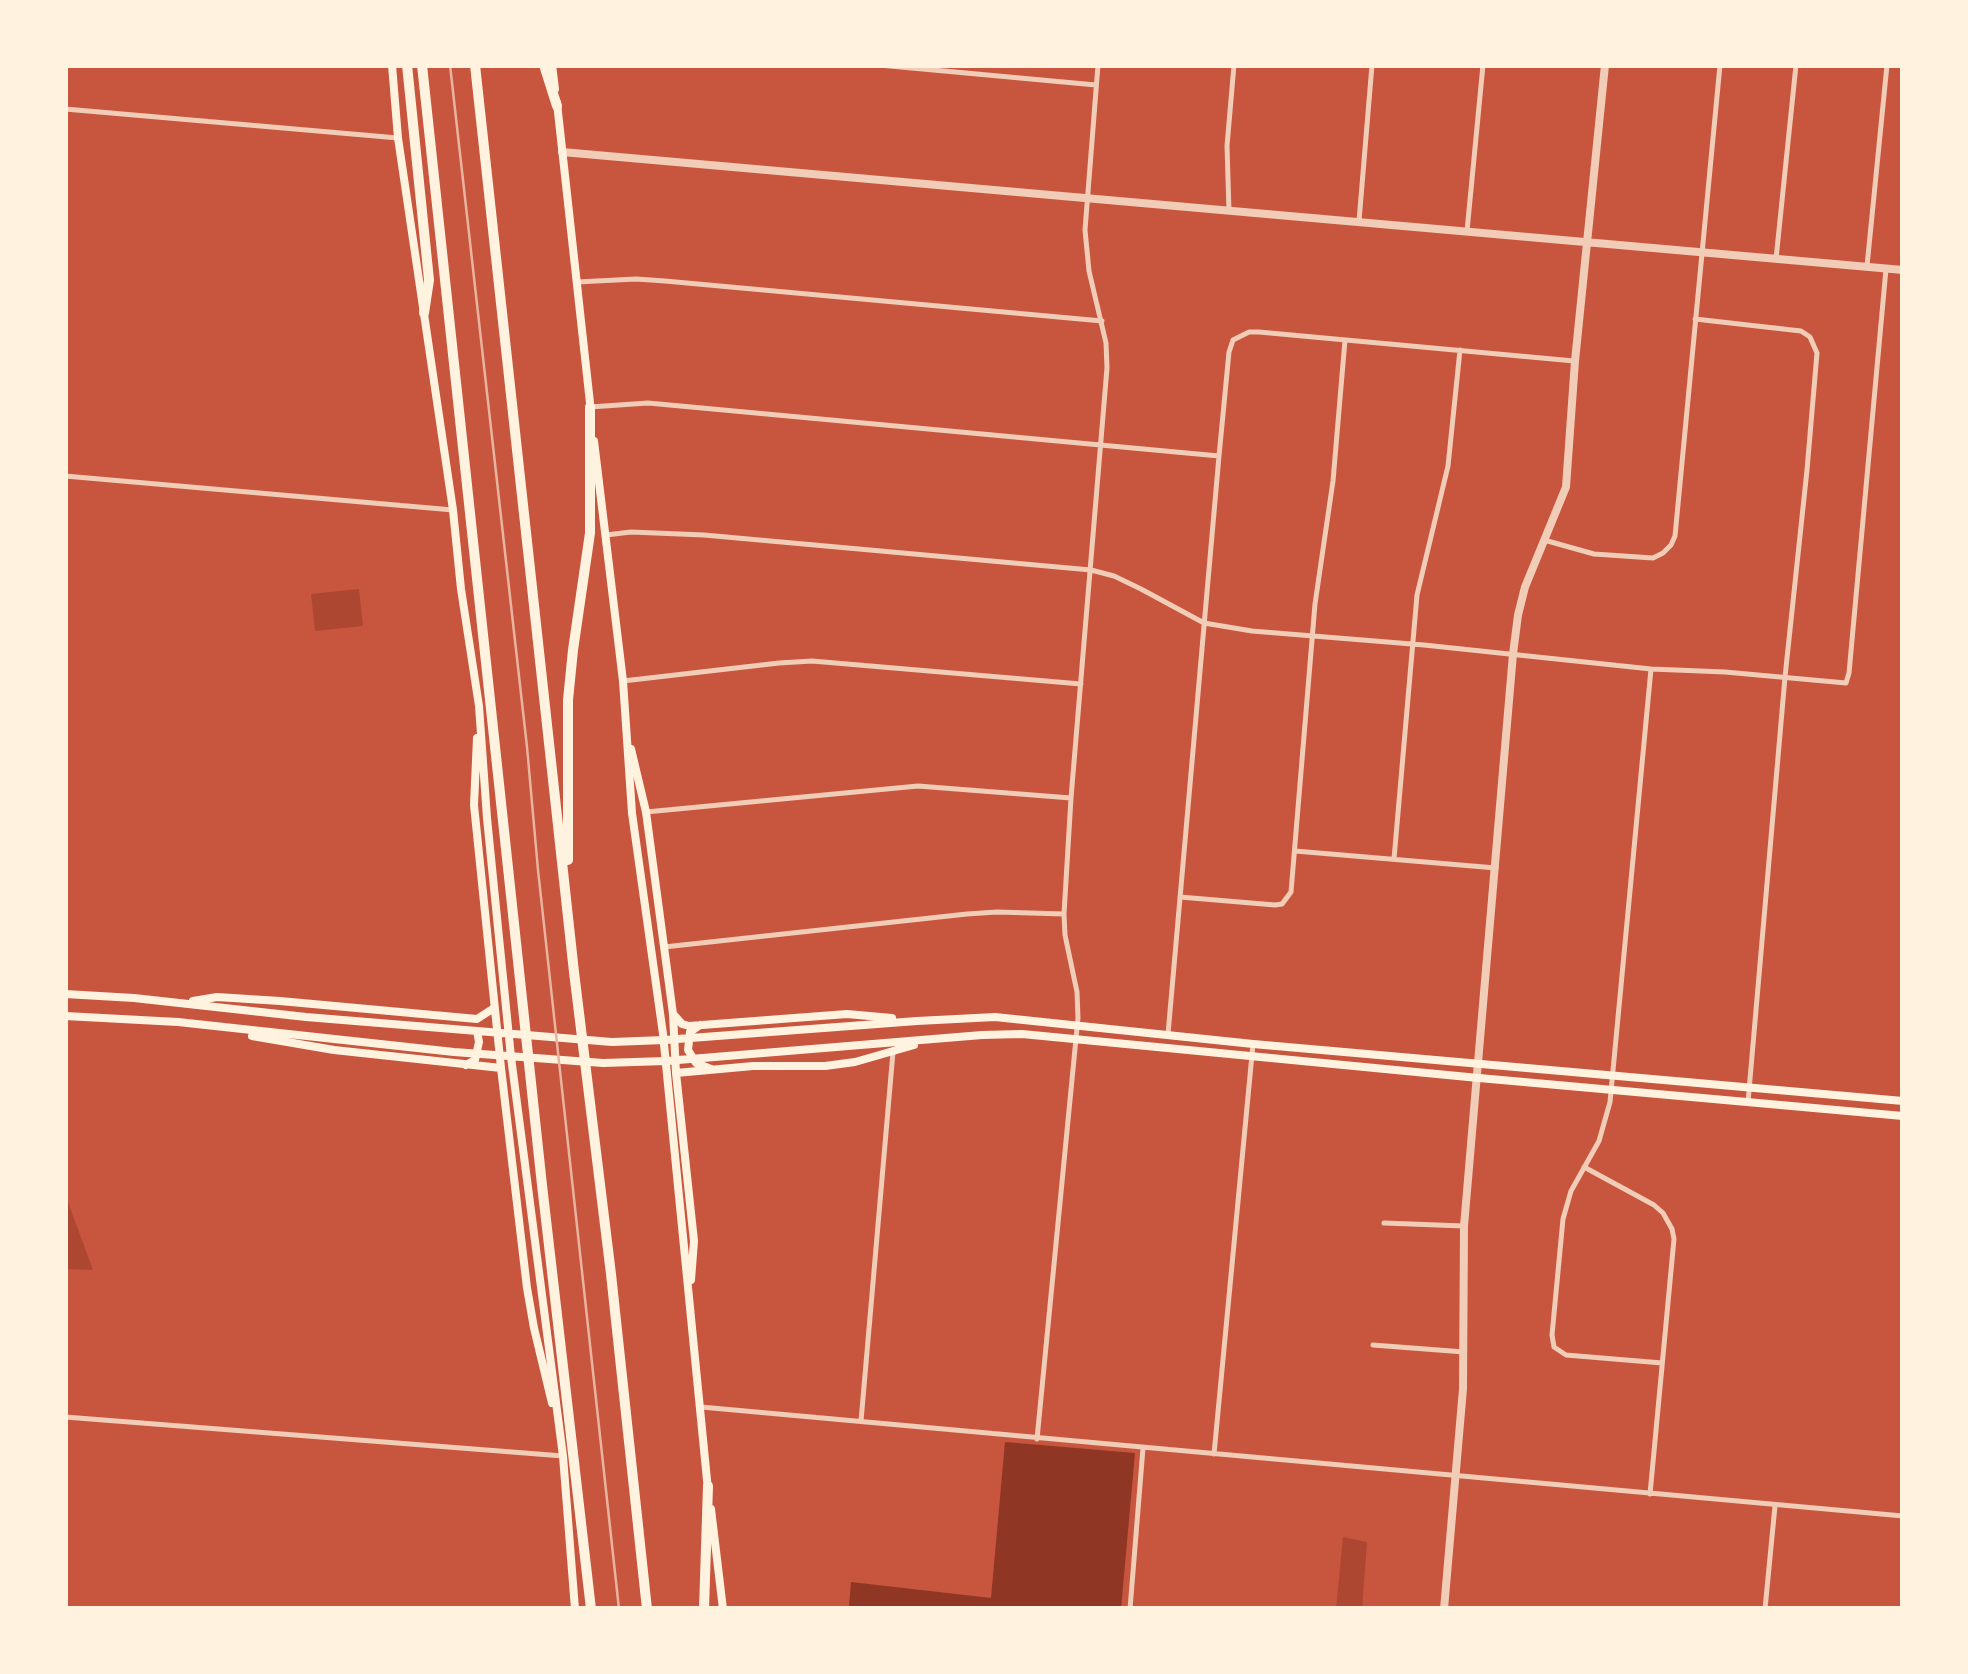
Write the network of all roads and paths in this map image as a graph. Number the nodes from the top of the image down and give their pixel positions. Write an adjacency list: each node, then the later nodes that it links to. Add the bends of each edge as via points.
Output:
1 (392, 65): 19 (main road)
2 (408, 65): 32 (highway, via 428,280)
3 (422, 65): 119 (highway)
4 (475, 65): 63 (highway)
5 (544, 65): 17 (highway)
6 (552, 65): 17 (main road)
7 (879, 65): 16 (street)
8 (1098, 65): 16 (street)
9 (1234, 65): 22 (street)
10 (1372, 65): 23 (street)
11 (1483, 65): 24 (street)
12 (1605, 65): 25 (street)
13 (1720, 65): 26 (street)
14 (1796, 65): 27 (street)
15 (1888, 65): 28 (street)
16 (1096, 84): 21 (street)
17 (557, 106): 20 (main road)
18 (65, 109): 19 (street)
19 (398, 138): 32 (main road)
20 (562, 152): 21 (street); 31 (main road)
21 (1086, 198): 22 (street); 34 (street, via 1086,249)
22 (1229, 210): 23 (street)
23 (1359, 222): 24 (street)
24 (1467, 232): 25 (street)
25 (1587, 242): 26 (street); 37 (street)
26 (1701, 252): 27 (street); 33 (street)
27 (1776, 259): 28 (street)
28 (1867, 267): 29 (street)
29 (1886, 269): 30 (street); 51 (street, via 1846,683)
30 (1903, 270)
31 (577, 282): 34 (street, via 650,280); 38 (main road)
32 (424, 313): 42 (main road)
33 (1694, 319): 44 (street, via 1671,545 1663,554 1640,558); 51 (street, via 1801,331 1817,353)
34 (1102, 321): 39 (street)
35 (1346, 340): 36 (street); 40 (street, via 1250,332 1233,340); 47 (street)
36 (1460, 350): 37 (street); 48 (street, via 1448,466)
37 (1575, 361): 44 (street, via 1566,487)
38 (590, 407): 39 (street, via 648,403); 43 (main road); 63 (highway, via 590,533 568,700)
39 (1102, 443): 40 (street); 45 (street)
40 (1219, 456): 46 (street)
41 (65, 476): 42 (street)
42 (453, 510): 54 (main road)
43 (606, 535): 45 (street, via 704,535); 52 (main road)
44 (1544, 540): 49 (street, via 1524,587)
45 (1091, 570): 46 (street); 53 (street)
46 (1204, 623): 47 (street); 61 (street)
47 (1313, 635): 48 (street); 58 (street)
48 (1412, 645): 49 (street); 59 (street)
49 (1513, 654): 50 (street); 60 (street)
50 (1651, 669): 51 (street); 92 (street)
51 (1786, 676): 94 (street)
52 (623, 681): 53 (street, via 812,661); 55 (main road)
53 (1081, 684): 56 (street)
54 (478, 706): 68 (main road, via 474,805); 77 (main road)
55 (627, 735): 57 (main road); 79 (main road)
56 (1071, 798): 57 (street, via 918,786); 62 (street)
57 (646, 812): 64 (main road)
58 (1295, 851): 59 (street); 61 (street, via 1291,892 1282,904)
59 (1394, 859): 60 (street)
60 (1496, 868): 87 (street)
61 (1180, 897): 78 (street)
62 (1064, 914): 64 (street, via 982,913); 75 (street)
63 (569, 926): 120 (highway)
64 (663, 947): 69 (main road)
65 (65, 994): 66 (main road)
66 (156, 1000): 67 (main road); 73 (main road)
67 (179, 1003): 71 (main road, via 233,998); 77 (main road)
68 (494, 1008): 71 (main road, via 477,1019); 89 (main road)
69 (673, 1014): 76 (main road, via 682,1024); 91 (main road)
70 (65, 1016): 73 (main road)
71 (464, 1017): 88 (main road, via 476,1027 479,1042 475,1060)
72 (917, 1020): 75 (main road); 76 (main road, via 847,1014); 79 (main road)
73 (154, 1021): 74 (main road)
74 (178, 1022): 84 (main road); 88 (main road, via 313,1048)
75 (1077, 1024): 78 (main road); 80 (street)
76 (700, 1025): 90 (main road, via 690,1032 688,1050 696,1063)
77 (509, 1033): 79 (main road); 84 (main road)
78 (1168, 1034): 82 (main road)
79 (664, 1040): 86 (main road)
80 (1075, 1040): 81 (main road, via 1022,1034); 85 (main road); 109 (street)
81 (923, 1042): 83 (main road); 86 (main road)
82 (1252, 1044): 85 (street); 87 (main road)
83 (893, 1052): 90 (main road, via 825,1066); 108 (street)
84 (511, 1057): 86 (main road); 112 (main road)
85 (1251, 1058): 93 (main road); 111 (street)
86 (666, 1061): 102 (main road)
87 (1479, 1064): 92 (main road); 93 (street)
88 (466, 1065): 89 (main road)
89 (501, 1068): 112 (main road, via 530,1301)
90 (713, 1070): 91 (main road)
91 (676, 1073): 102 (main road, via 694,1241)
92 (1613, 1076): 94 (main road); 95 (street)
93 (1478, 1078): 95 (main road); 101 (street)
94 (1750, 1087): 96 (main road); 97 (street)
95 (1611, 1090): 97 (main road); 99 (street, via 1599,1141)
96 (1903, 1101)
97 (1748, 1102): 98 (main road)
98 (1903, 1114)
99 (1584, 1166): 105 (street, via 1654,1205 1672,1228); 105 (street, via 1563,1219 1552,1342 1566,1356)
100 (1384, 1224): 101 (street)
101 (1464, 1226): 104 (street)
102 (689, 1300): 106 (main road)
103 (1373, 1345): 104 (street)
104 (1464, 1352): 113 (street)
105 (1662, 1362): 115 (street)
106 (701, 1407): 108 (street); 114 (main road)
107 (65, 1417): 112 (street)
108 (860, 1422): 109 (street)
109 (1037, 1438): 110 (street)
110 (1143, 1448): 111 (street); 123 (street)
111 (1214, 1454): 113 (street)
112 (563, 1456): 118 (main road)
113 (1457, 1476): 115 (street); 124 (street)
114 (708, 1486): 121 (highway); 122 (main road)
115 (1650, 1494): 116 (street)
116 (1775, 1506): 117 (street); 125 (street)
117 (1903, 1516)
118 (575, 1609)
119 (591, 1609)
120 (647, 1609)
121 (704, 1609)
122 (723, 1609)
123 (1130, 1609)
124 (1444, 1609)
125 (1765, 1609)

